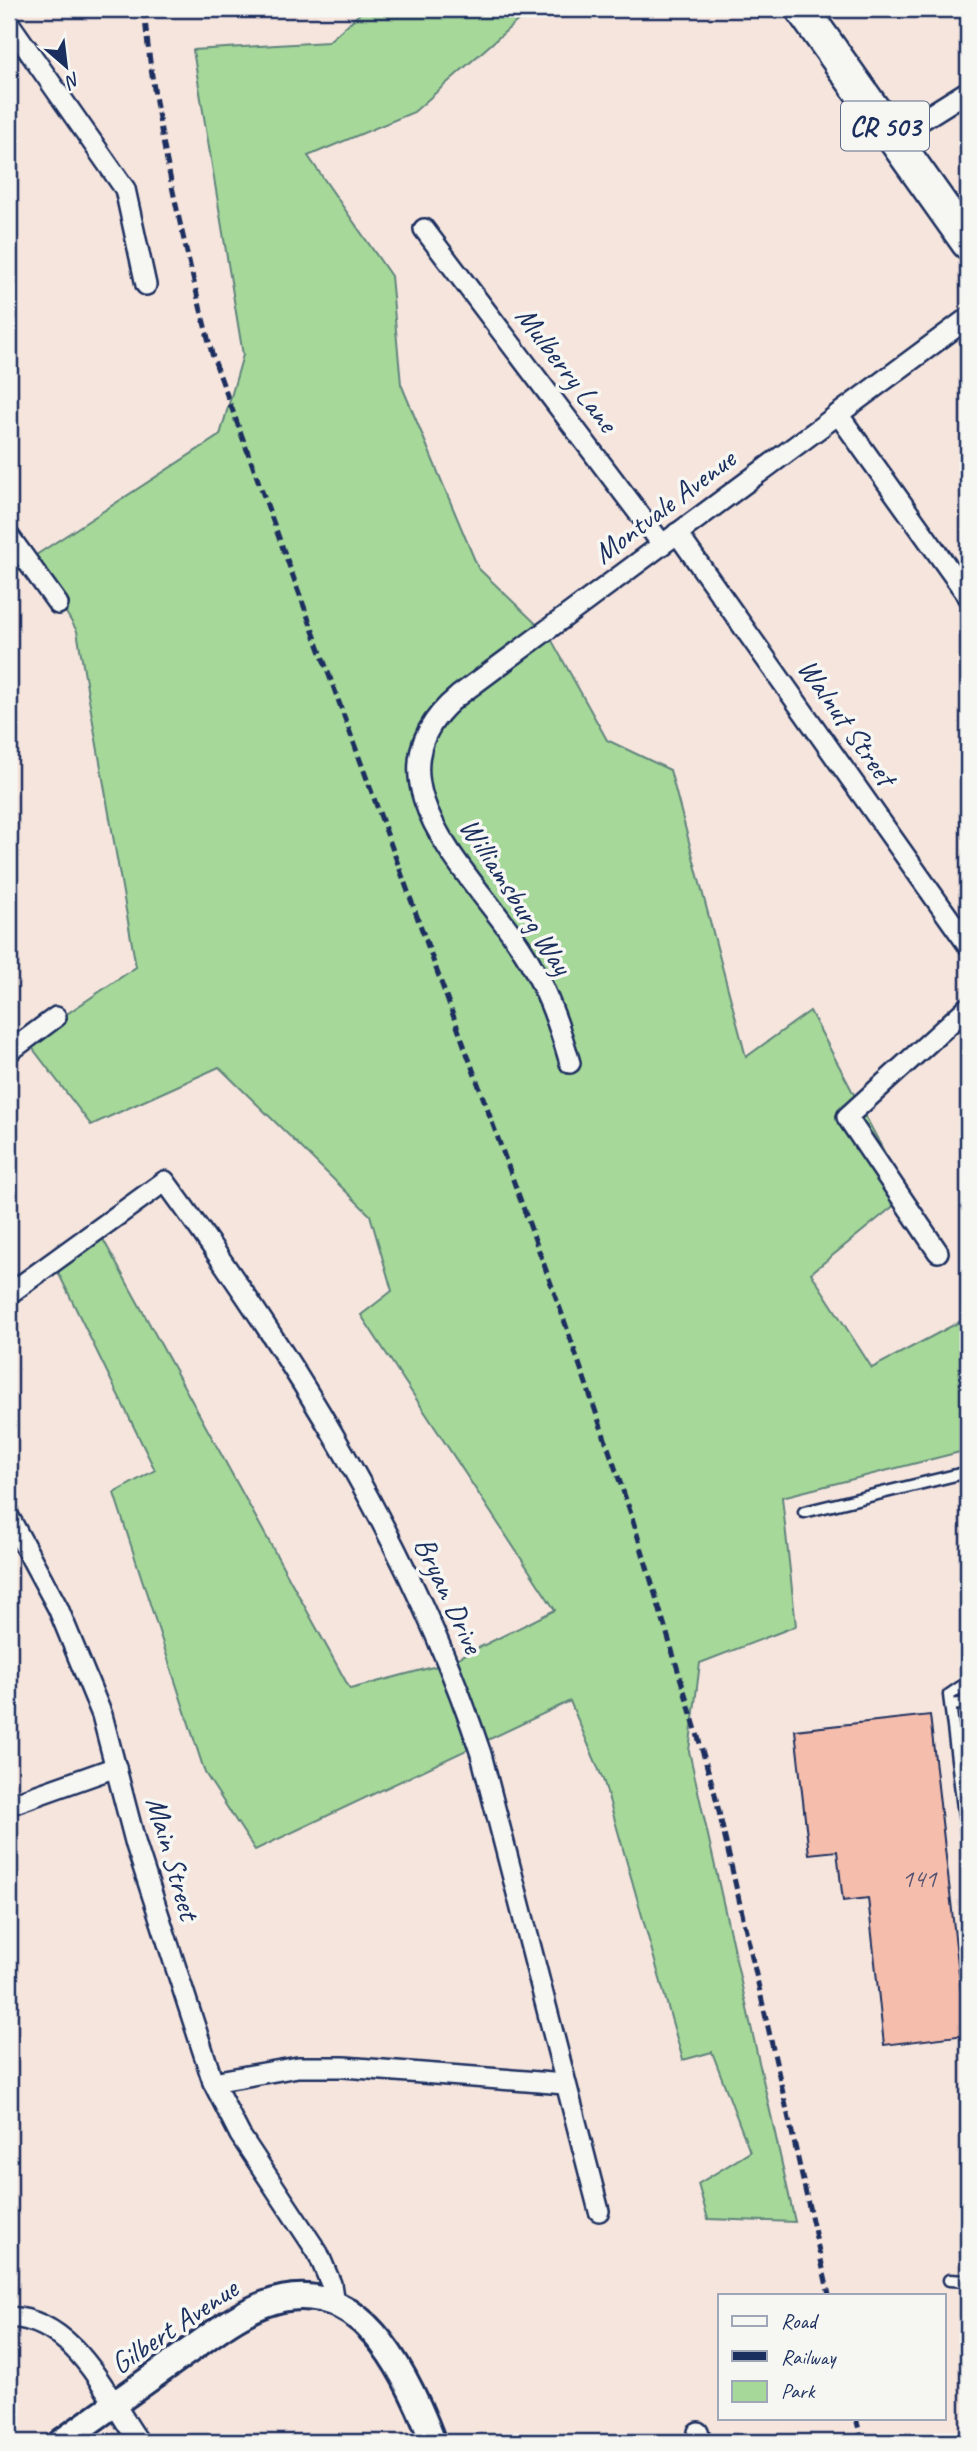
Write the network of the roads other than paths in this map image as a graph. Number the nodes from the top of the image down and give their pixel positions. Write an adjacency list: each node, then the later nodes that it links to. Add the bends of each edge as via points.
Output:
1 (802, 9): 4 (main road, CR 503)
2 (9, 23): 7 (street, via 125,189)
3 (968, 91): 4 (street)
4 (893, 138): 6 (main road, CR 503)
5 (425, 229): 11 (street, Mulberry Lane)
6 (968, 243)
7 (146, 285)
8 (968, 318): 9 (street, Montvale Avenue)
9 (838, 414): 11 (street, Montvale Avenue); 12 (street)
10 (9, 536): 13 (street)
11 (670, 538): 14 (street, Montvale Avenue, via 449,703 429,729); 15 (street, Walnut Street)
12 (968, 596)
13 (58, 604)
14 (419, 762): 19 (street, Williamsburg Way, via 426,813 521,947 547,995)
15 (968, 945)
16 (968, 1007): 20 (street, via 847,1117)
17 (57, 1017): 18 (street)
18 (9, 1052)
19 (570, 1063)
20 (938, 1252)
21 (9, 1294): 34 (street, Bryan Drive, via 165,1181 227,1266 281,1349 432,1620 481,1754)
22 (968, 1472): 23 (lane)
23 (803, 1512)
24 (9, 1517): 29 (street, Main Street, via 71,1635 102,1715)
25 (968, 1682): 27 (lane, via 949,1695)
26 (968, 1703): 27 (lane)
27 (951, 1705): 28 (lane)
28 (963, 1759): 31 (lane)
29 (116, 1767): 30 (street); 33 (street, Main Street, via 136,1845)
30 (9, 1805)
31 (966, 1811): 32 (lane)
32 (968, 1848)
33 (213, 2082): 34 (street, via 310,2067); 38 (street, Main Street, via 240,2135 322,2262)
34 (565, 2084): 35 (street, Bryan Drive)
35 (599, 2211)
36 (949, 2280): 37 (lane)
37 (968, 2281)
38 (334, 2303): 40 (street, Gilbert Avenue, via 301,2296 264,2304 228,2323); 43 (street, via 360,2318 386,2349)
39 (9, 2317): 40 (street, via 36,2321 63,2337)
40 (113, 2405): 41 (street, Gilbert Avenue); 42 (street)
41 (61, 2442)
42 (139, 2442)
43 (433, 2442)

